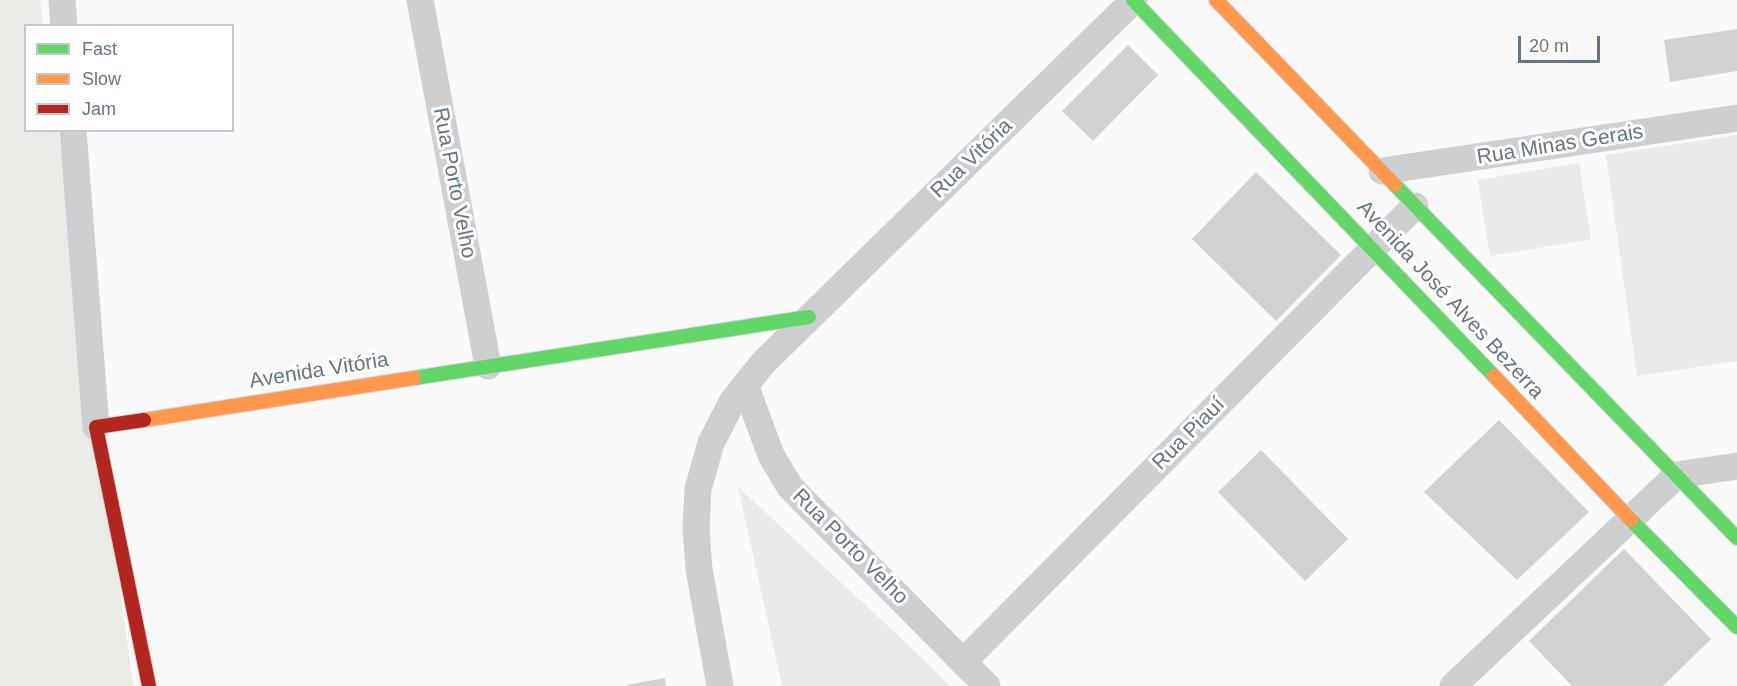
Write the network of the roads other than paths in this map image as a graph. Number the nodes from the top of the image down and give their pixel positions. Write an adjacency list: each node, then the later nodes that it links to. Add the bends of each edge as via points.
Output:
1 (62, 0): 5 (street)
2 (420, 0): 12 (street, Rua Porto Velho)
3 (1134, 0): 10 (street, Avenida José Alves Bezerra); 11 (street, Rua Vitória)
4 (1216, 0): 8 (street, Avenida José Alves Bezerra)
5 (64, 24)
6 (1737, 118): 8 (street, Rua Minas Gerais)
7 (73, 132): 14 (street)
8 (1382, 171): 9 (street, Avenida José Alves Bezerra)
9 (1415, 206): 10 (street, Rua Piauí); 16 (street, Avenida José Alves Bezerra)
10 (1373, 248): 17 (street, Avenida José Alves Bezerra); 20 (street, Rua Piauí)
11 (809, 317): 12 (street, Avenida Vitória); 13 (street, Rua Vitória)
12 (488, 366): 14 (street, Avenida Vitória)
13 (745, 385): 20 (street, Rua Porto Velho, via 771,455 790,487); 22 (street, Rua Vitória, via 711,443 698,489 699,569)
14 (96, 427): 21 (street)
15 (1737, 466): 16 (street)
16 (1677, 475): 17 (street); 18 (street, Avenida José Alves Bezerra)
17 (1630, 520): 19 (street, Avenida José Alves Bezerra); 24 (street)
18 (1737, 538)
19 (1737, 627)
20 (963, 662): 23 (street, Rua Porto Velho)
21 (149, 686)
22 (720, 686)
23 (987, 686)
24 (1453, 686)

